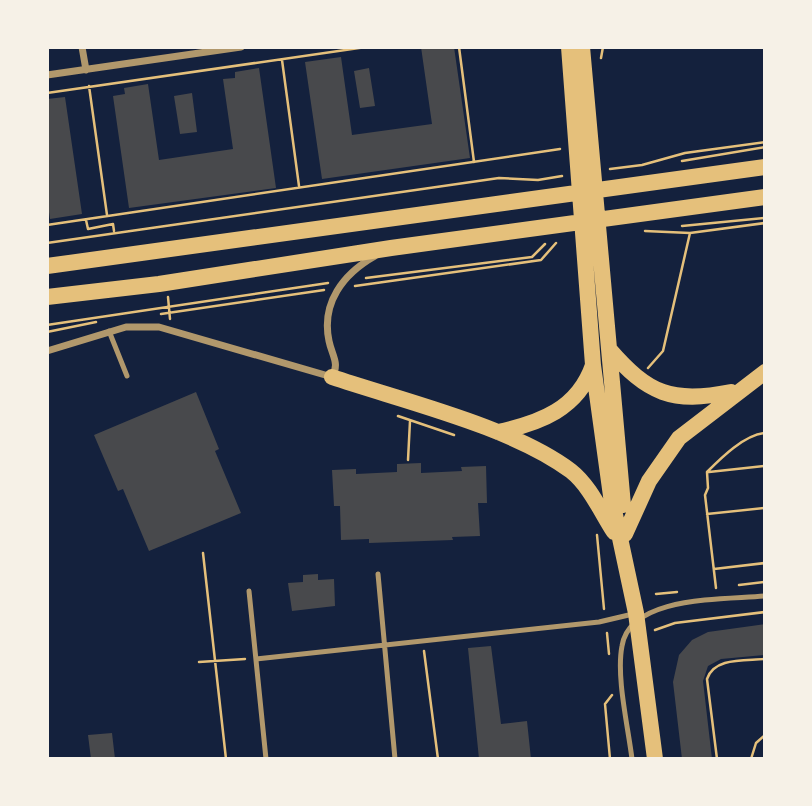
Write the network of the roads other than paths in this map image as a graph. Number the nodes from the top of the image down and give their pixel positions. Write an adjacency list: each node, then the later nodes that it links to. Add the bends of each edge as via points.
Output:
1 (82, 47): 4 (street)
2 (241, 47): 4 (street)
3 (579, 49): 12 (main road); 14 (main road, via 569,151)
4 (86, 70): 5 (street)
5 (47, 75)
6 (765, 167): 9 (main road)
7 (765, 199): 8 (main road)
8 (391, 248): 10 (main road); 17 (street, via 359,265 339,285 327,323 337,362)
9 (47, 266)
10 (47, 297)
11 (109, 331): 13 (street); 16 (lane); 17 (street, via 172,328)
12 (609, 348): 18 (main road, via 638,380 672,396); 20 (main road)
13 (47, 351)
14 (593, 365): 19 (main road, via 578,395 565,407 537,423); 20 (main road)
15 (765, 372): 18 (main road)
16 (127, 376)
17 (332, 377): 19 (main road)
18 (737, 391): 20 (main road, via 669,449)
19 (498, 432): 20 (main road, via 572,472)
20 (623, 539): 24 (main road)
21 (377, 574): 25 (lane)
22 (249, 591): 26 (lane)
23 (765, 596): 24 (lane, via 660,607)
24 (637, 616): 25 (lane); 29 (lane, via 621,648); 30 (main road)
25 (383, 645): 26 (lane); 28 (lane)
26 (256, 659): 27 (lane)
27 (266, 759)
28 (395, 759)
29 (632, 759)
30 (654, 759)

